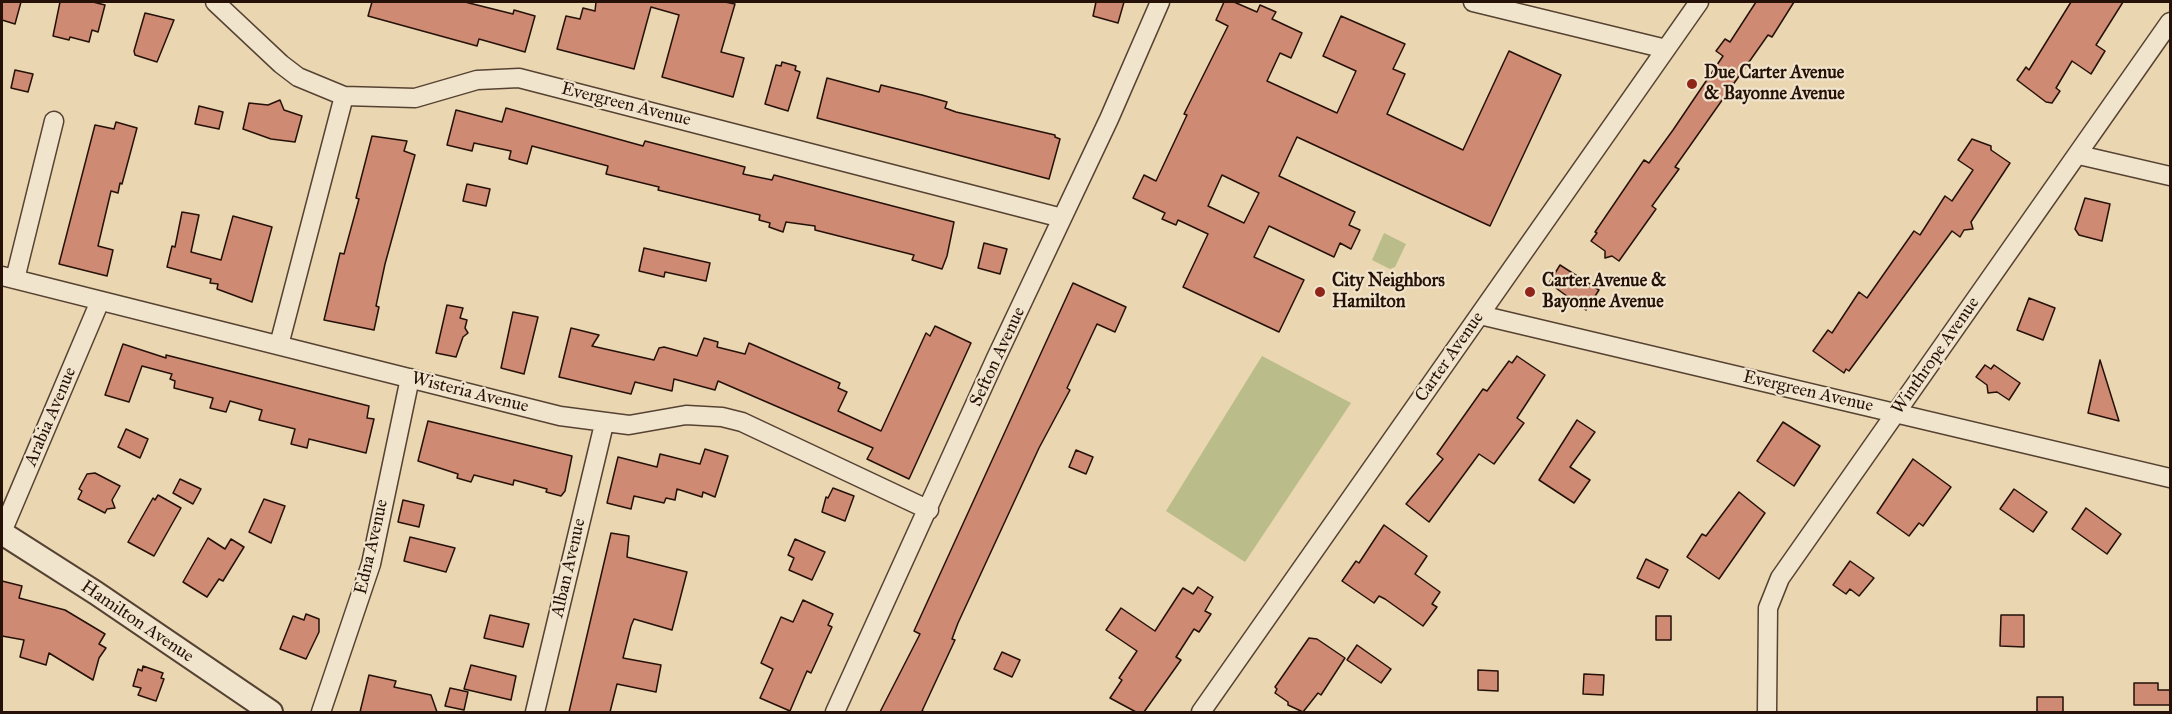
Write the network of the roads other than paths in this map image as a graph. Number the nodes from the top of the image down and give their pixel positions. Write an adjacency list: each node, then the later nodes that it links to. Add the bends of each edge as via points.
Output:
1 (215, 2): 7 (street, Evergreen Avenue, via 290,71)
2 (1160, 2): 11 (street, Sefton Avenue)
3 (1473, 2): 6 (street)
4 (1699, 2): 6 (street, Carter Avenue)
5 (2170, 22): 9 (street, Winthrope Avenue)
6 (1666, 49): 14 (street, Carter Avenue)
7 (344, 96): 11 (street, Evergreen Avenue, via 415,98 477,80 519,78); 15 (street)
8 (54, 122): 12 (street)
9 (2079, 155): 10 (street); 17 (street, Winthrope Avenue)
10 (2170, 176)
11 (1062, 218): 20 (street, Sefton Avenue)
12 (8, 277): 13 (street, Wisteria Avenue)
13 (100, 301): 15 (street, Wisteria Avenue); 21 (street, Arabia Avenue)
14 (1480, 315): 17 (street, Evergreen Avenue); 26 (street, Carter Avenue)
15 (279, 345): 16 (street, Wisteria Avenue)
16 (410, 378): 18 (street, Wisteria Avenue); 23 (street, Edna Avenue, via 371,564)
17 (1895, 413): 19 (street, Evergreen Avenue); 27 (street, Winthrope Avenue, via 1771,596)
18 (603, 424): 20 (street, Wisteria Avenue, via 629,425 686,415 742,422); 24 (street, Alban Avenue)
19 (2170, 478)
20 (929, 510): 25 (street, Sefton Avenue)
21 (2, 533): 22 (street, Hamilton Avenue)
22 (271, 712)
23 (321, 712)
24 (536, 712)
25 (835, 712)
26 (1201, 712)
27 (1767, 712)

